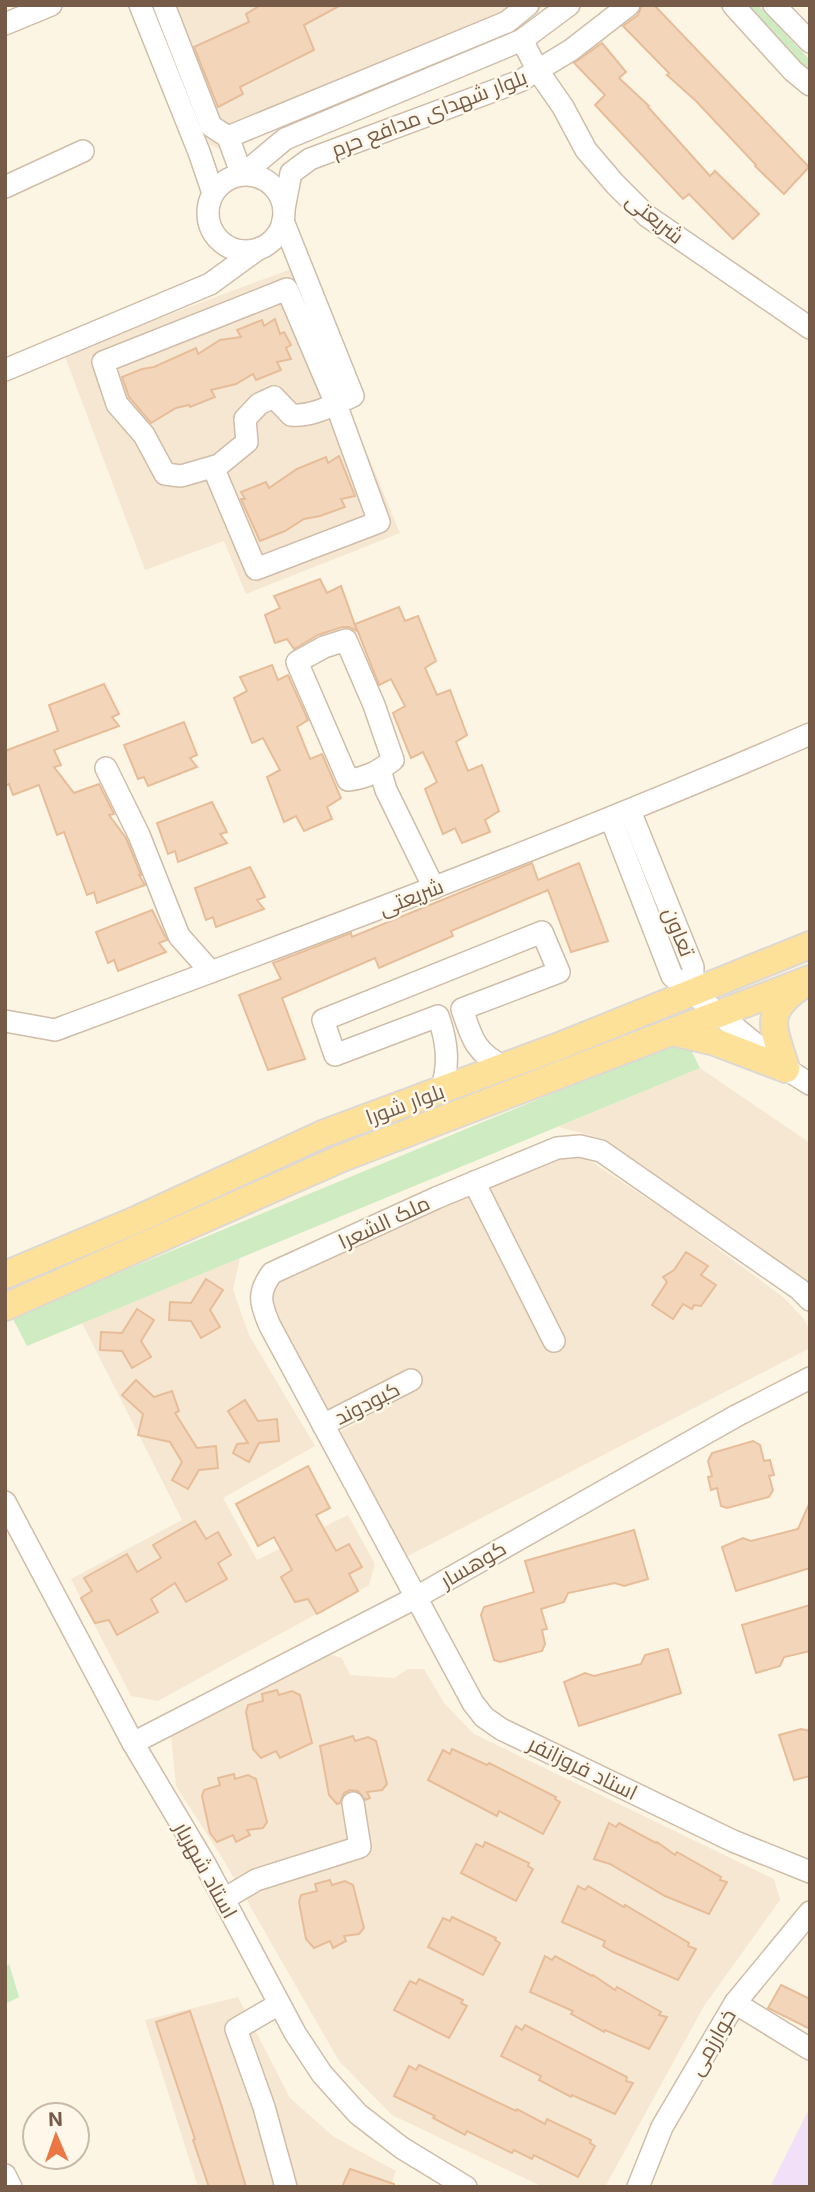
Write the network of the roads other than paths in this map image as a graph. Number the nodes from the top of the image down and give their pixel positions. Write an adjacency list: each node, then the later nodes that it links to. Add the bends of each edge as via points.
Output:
1 (51, 5): 9 (street)
2 (139, 5): 18 (street)
3 (164, 5): 14 (street, via 211,125)
4 (528, 5): 14 (street, via 507,22)
5 (569, 5): 10 (street, بلوار شهدای مدافع حرم)
6 (629, 5): 12 (street, بلوار شهدای مدافع حرم)
7 (733, 5): 13 (street)
8 (774, 5): 11 (street)
9 (5, 24)
10 (522, 40): 12 (street, شریعتی); 16 (street, بلوار شهدای مدافع حرم, via 285,139)
11 (810, 42)
12 (538, 71): 19 (street, بلوار شهدای مدافع حرم, via 310,159 291,173); 21 (street, شریعتی, via 586,150 646,216)
13 (810, 85)
14 (228, 137): 16 (street)
15 (83, 151): 17 (street)
16 (242, 175): 18 (street, via 230,178); 19 (street, via 254,175 274,187 281,197)
17 (5, 187)
18 (213, 193): 20 (street, via 208,206 212,232 232,248)
19 (283, 215): 20 (street, via 278,233); 23 (street, via 353,396)
20 (258, 249): 22 (street, via 211,284)
21 (810, 328)
22 (5, 370)
23 (336, 404): 24 (street, via 306,416 291,415 274,397 259,404 245,419 247,442); 24 (street, via 379,522 256,569); 24 (street, via 287,289 103,362 117,404 144,435 165,474 181,476)
24 (213, 467)
25 (810, 734): 28 (street, شریعتی)
26 (106, 768): 31 (street, via 139,835 179,936)
27 (380, 770): 27 (street, via 393,760 346,640 297,662 348,780); 29 (street)
28 (620, 815): 29 (street, شریعتی); 33 (street, تعاون, via 693,967)
29 (434, 888): 31 (street, شریعتی)
30 (810, 945): 33 (main road, بلوار شورا)
31 (211, 972): 37 (street, شریعتی, via 55,1030)
32 (810, 980): 35 (main road, بلوار شورا); 40 (main road, via 785,998 775,1014 772,1026)
33 (692, 992): 35 (street); 39 (main road, بلوار شورا)
34 (462, 1009): 36 (street); 36 (street, via 559,972 542,932 323,1020 335,1055); 39 (street, via 473,1042 487,1058)
35 (717, 1014): 38 (main road, بلوار شورا); 40 (street)
36 (438, 1016): 42 (street, via 447,1041)
37 (5, 1021)
38 (672, 1032): 40 (main road, via 715,1042); 46 (main road, بلوار شورا, via 342,1158)
39 (504, 1067): 42 (main road, بلوار شورا)
40 (786, 1069): 41 (street)
41 (810, 1084)
42 (441, 1090): 44 (main road, بلوار شورا, via 325,1133)
43 (474, 1182): 45 (street, ملک الشعرا, via 557,1148 580,1146 601,1151); 47 (street); 50 (street, ملک الشعرا, via 272,1273 262,1287 262,1308)
44 (5, 1275)
45 (810, 1300)
46 (5, 1307)
47 (554, 1341)
48 (810, 1378): 52 (street, کوهسار)
49 (411, 1380): 50 (street, کبودوند)
50 (323, 1426): 52 (street, ملک الشعرا)
51 (5, 1502): 53 (street, استاد شهریار)
52 (415, 1598): 53 (street, کوهسار); 55 (street, استاد فروزانفر, via 473,1703 501,1729 733,1841)
53 (133, 1742): 56 (street, استاد شهریار)
54 (353, 1803): 56 (street, via 360,1847 256,1880)
55 (810, 1872)
56 (224, 1899): 59 (street, استاد شهریار)
57 (810, 1912): 58 (street, خوارزمی)
58 (735, 2003): 60 (street); 65 (street, خوارزمی, via 662,2127)
59 (279, 2004): 63 (street, via 236,2029); 64 (street, استاد شهریار, via 322,2074 358,2113 402,2148)
60 (810, 2049)
61 (5, 2175): 62 (street)
62 (10, 2187)
63 (286, 2187)
64 (466, 2187)
65 (638, 2187)

